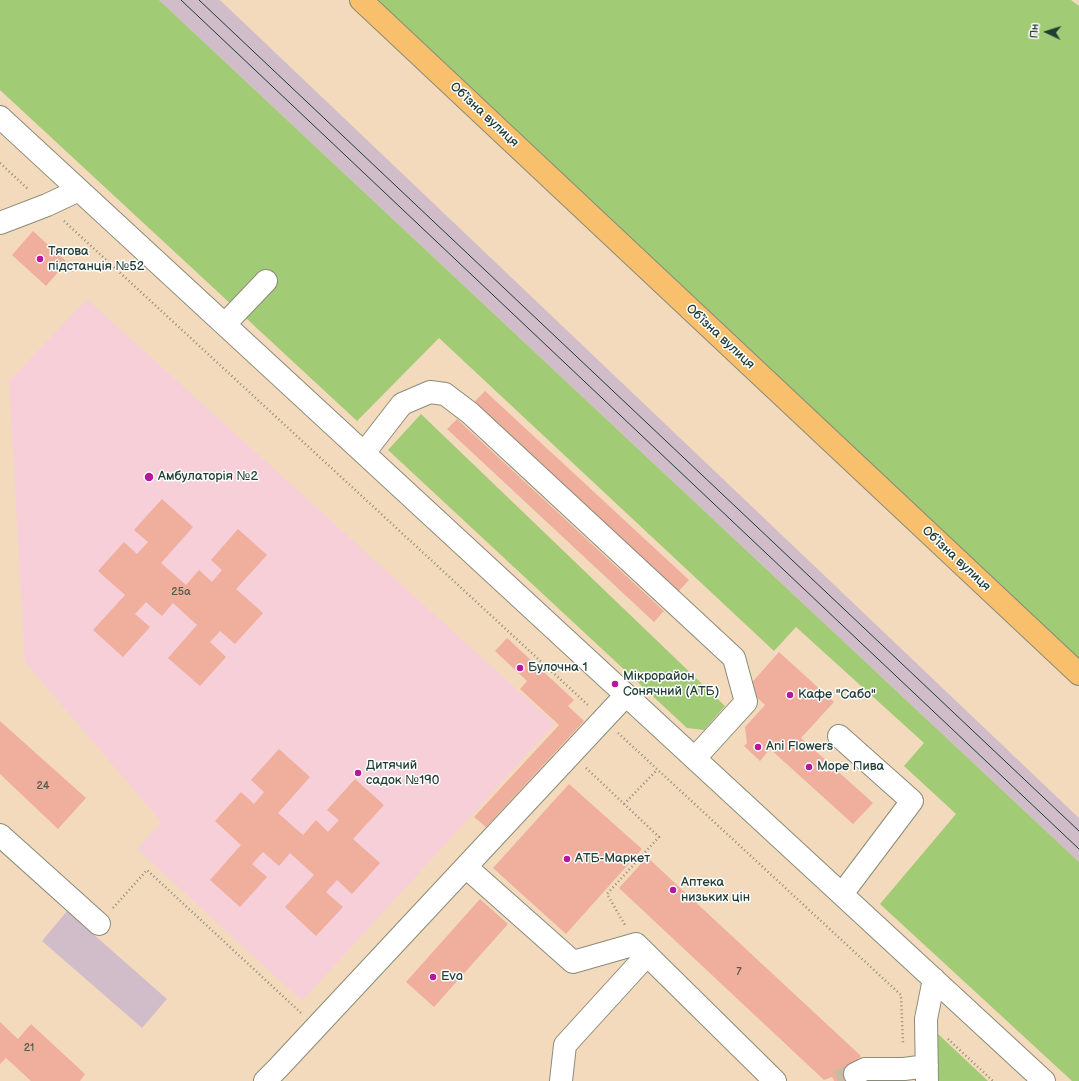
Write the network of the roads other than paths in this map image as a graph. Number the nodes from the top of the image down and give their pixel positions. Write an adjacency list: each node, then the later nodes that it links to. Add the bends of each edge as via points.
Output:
1 (361, 0): 8 (main road, Обʼїзна вулиця)
2 (0, 117): 3 (street)
3 (79, 190): 4 (street); 6 (street)
4 (0, 223)
5 (266, 281): 6 (street)
6 (225, 324): 7 (street)
7 (364, 453): 9 (street); 11 (street, via 402,404 430,392 445,394 493,434 734,658 746,702)
8 (1079, 674)
9 (626, 695): 11 (street); 13 (street)
10 (839, 736): 14 (street, via 912,801)
11 (695, 758): 14 (street)
12 (0, 835): 15 (street)
13 (466, 867): 16 (street, via 573,962); 20 (street)
14 (842, 894): 17 (street)
15 (99, 924)
16 (641, 949): 21 (street, via 565,1045); 22 (street)
17 (934, 979): 19 (street, via 926,1019); 23 (street)
18 (855, 1074): 19 (street, via 865,1069 904,1070)
19 (927, 1074)
20 (265, 1081)
21 (561, 1081)
22 (775, 1081)
23 (1044, 1081)

